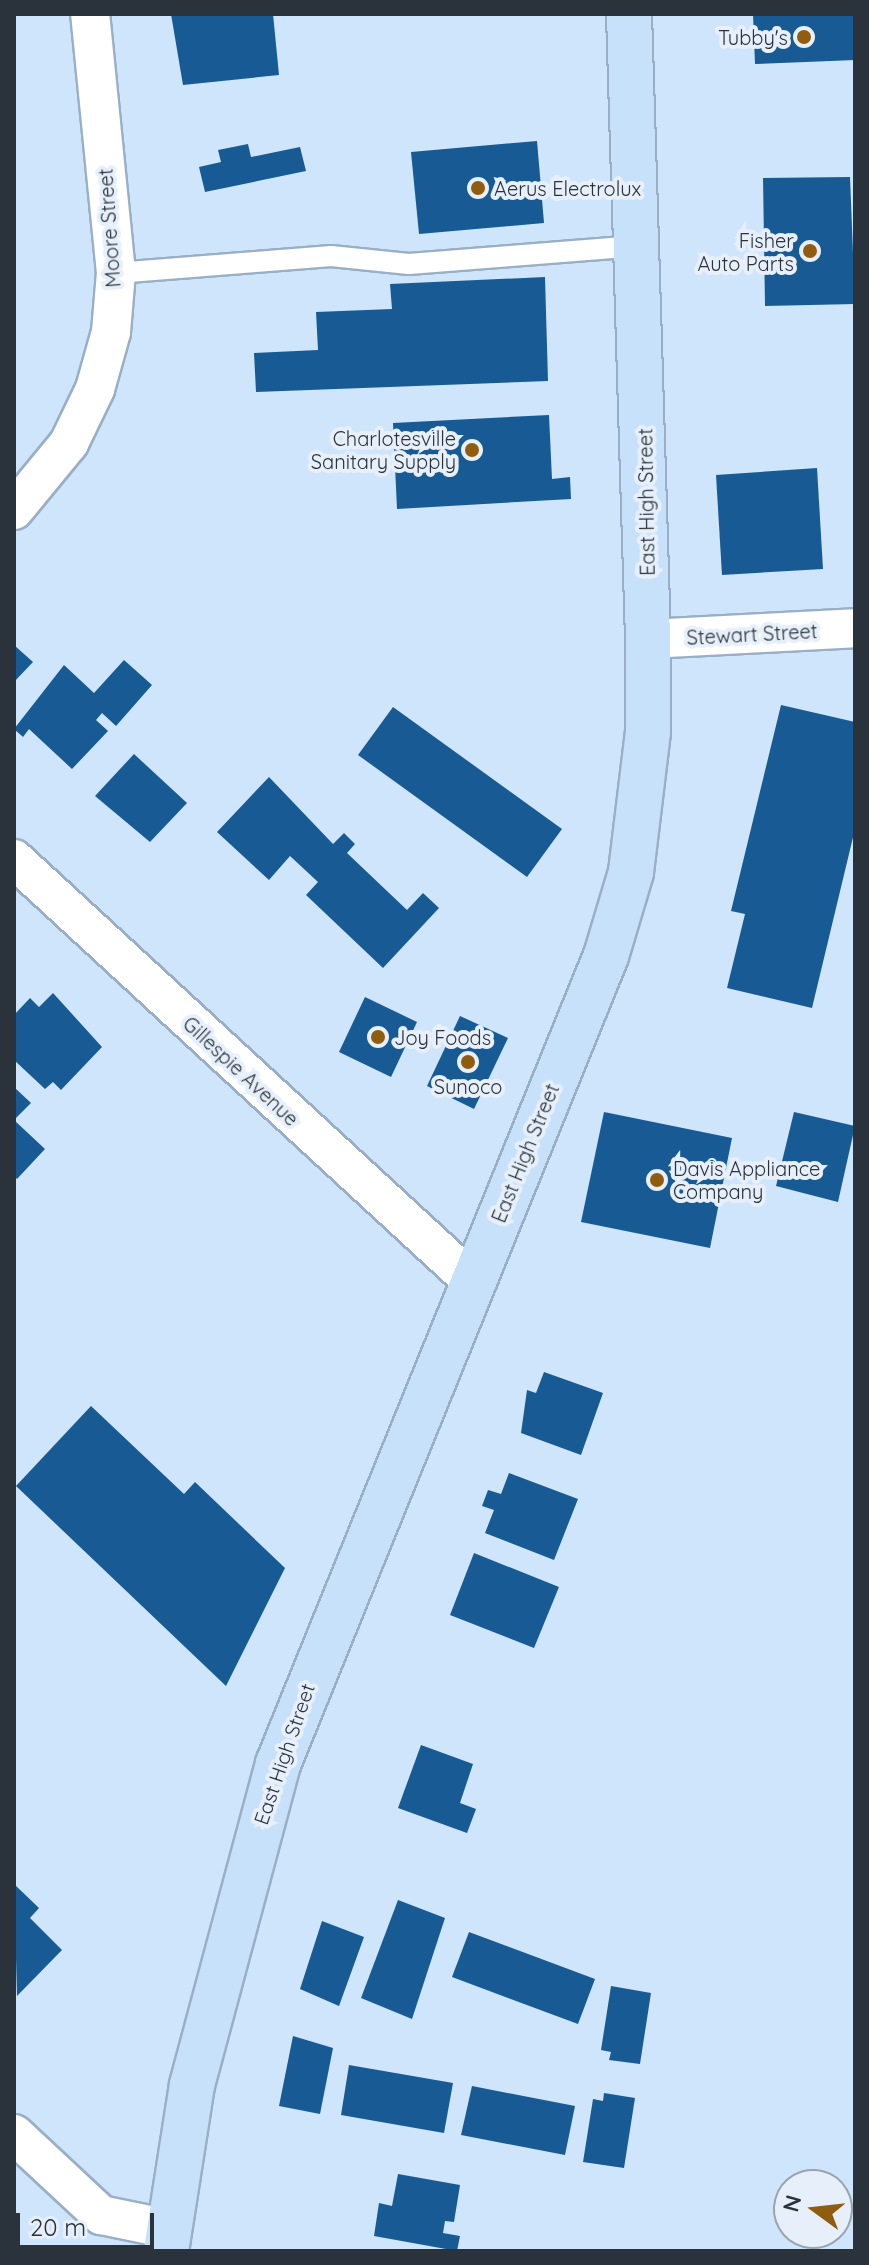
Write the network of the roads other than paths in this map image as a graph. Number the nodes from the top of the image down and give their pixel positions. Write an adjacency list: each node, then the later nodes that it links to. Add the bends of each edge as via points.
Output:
1 (90, 14): 4 (street, Moore Street)
2 (629, 14): 3 (main road, East High Street)
3 (638, 246): 4 (lane, via 409,264 331,256); 7 (main road, East High Street)
4 (116, 273): 5 (street, Moore Street, via 95,389 69,443)
5 (14, 510)
6 (855, 628): 7 (street, Stewart Street)
7 (648, 639): 9 (main road, East High Street, via 648,732 631,872 606,956)
8 (18, 870): 9 (street, Gillespie Avenue)
9 (472, 1281): 11 (main road, East High Street, via 278,1764 195,2071)
10 (14, 2134): 11 (street, via 101,2215)
11 (168, 2240)

